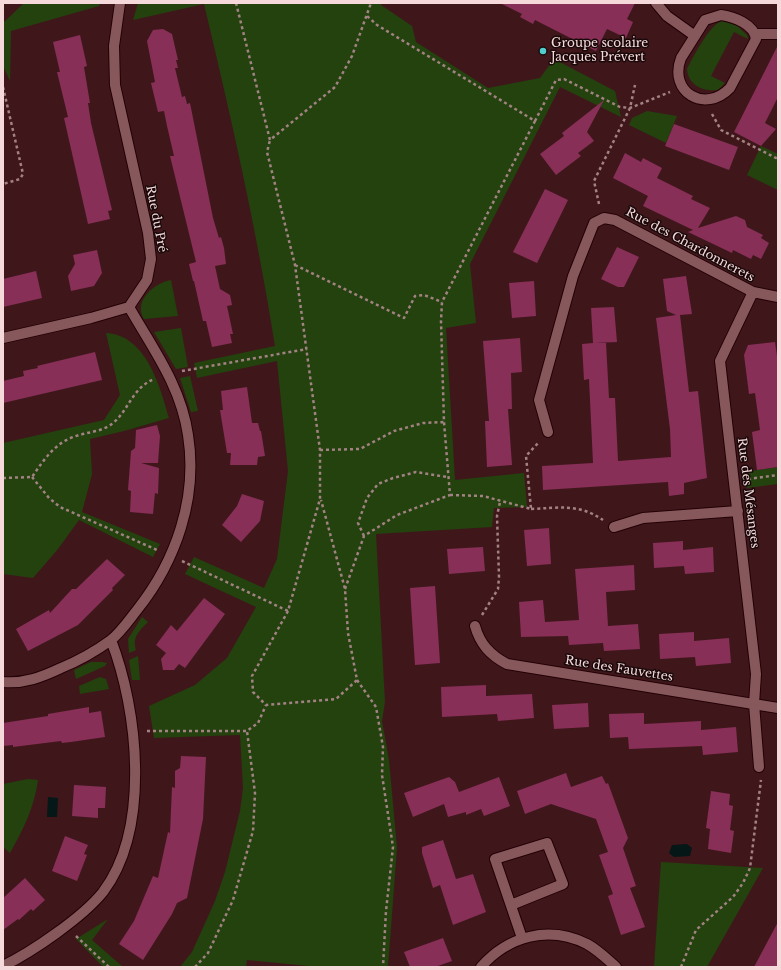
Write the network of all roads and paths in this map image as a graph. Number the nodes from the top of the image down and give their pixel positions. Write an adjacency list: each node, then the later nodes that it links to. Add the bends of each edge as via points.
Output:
1 (120, 3): 23 (street, Rue du Pré, via 114,46 115,84 148,233 151,259 147,280)
2 (236, 3): 15 (path)
3 (371, 3): 5 (path)
4 (656, 3): 8 (street, via 667,16)
5 (367, 16): 13 (path); 15 (path, via 352,56 335,87)
6 (755, 34): 7 (street); 8 (street, via 738,20 721,15 705,20); 10 (street, via 753,45 725,93 704,100 692,96)
7 (778, 34)
8 (695, 36): 10 (street, via 678,65)
9 (635, 85): 12 (path)
10 (682, 87): 12 (path)
11 (3, 88): 17 (path, via 23,174 20,179)
12 (630, 108): 13 (path, via 620,107 564,80 556,80); 18 (path, via 594,181)
13 (535, 121): 22 (path)
14 (721, 130): 16 (path)
15 (270, 140): 19 (path, via 267,152)
16 (778, 159)
17 (3, 184)
18 (595, 191)
19 (294, 265): 22 (path, via 404,318 415,296 424,295); 25 (path)
20 (753, 292): 21 (street, Rue des Chardonnerets); 29 (street, Rue des Chardonnerets, via 615,220 604,218 594,223 573,276 539,400); 41 (street, Rue des Mésanges, via 720,361)
21 (778, 297)
22 (442, 302): 28 (path, via 440,321)
23 (129, 307): 24 (street); 50 (street, via 162,361 180,399 188,436 191,484 183,522 170,556 150,593)
24 (3, 338)
25 (307, 349): 26 (path); 30 (path)
26 (177, 372)
27 (156, 379): 33 (path, via 146,383 128,402 116,422 72,437 51,451)
28 (444, 422): 30 (path, via 423,422 394,431 360,449); 34 (path)
29 (548, 432)
30 (320, 450): 38 (path)
31 (532, 450): 40 (path, via 526,456)
32 (778, 475): 36 (path)
33 (32, 477): 35 (path); 45 (path, via 60,507)
34 (447, 477): 37 (path); 44 (path, via 416,472 378,484 367,498 358,523)
35 (3, 478)
36 (744, 480)
37 (450, 496): 39 (path, via 483,496); 44 (path, via 398,515)
38 (320, 499): 47 (path); 48 (path)
39 (500, 502): 40 (path); 49 (path, via 497,516 498,589)
40 (531, 509): 42 (path, via 577,508)
41 (738, 511): 43 (street, via 643,518); 53 (street, Rue des Mésanges, via 756,674)
42 (591, 512)
43 (614, 528)
44 (364, 536): 47 (path)
45 (159, 551)
46 (190, 565): 48 (path)
47 (344, 589): 51 (path, via 348,633)
48 (288, 611): 54 (path, via 252,676 253,692)
49 (475, 626): 53 (street, Rue des Fauvettes, via 483,646 507,664)
50 (111, 640): 52 (street, via 70,664 39,678 15,683); 62 (street, via 119,661 128,701 134,744 136,788 131,824 120,862 102,892 78,915)
51 (357, 680): 54 (path, via 336,699); 65 (path, via 376,707 383,747 382,775 393,847 386,911)
52 (3, 682)
53 (754, 704): 55 (street, Rue des Fauvettes); 58 (street, Rue des Mésanges)
54 (266, 705): 57 (path, via 258,723)
55 (778, 708)
56 (150, 731): 57 (path)
57 (247, 731): 64 (path, via 255,793 253,831 232,900 208,953)
58 (759, 767): 68 (path, via 762,771 750,868 733,896 696,930)
59 (511, 905): 59 (street, via 495,859 547,843 563,884); 61 (street)
60 (76, 936): 63 (path)
61 (522, 938): 66 (street, via 499,949); 67 (street, via 548,934 575,939 599,952)
62 (3, 966)
63 (109, 967)
64 (195, 967)
65 (384, 967)
66 (481, 967)
67 (616, 967)
68 (681, 967)

